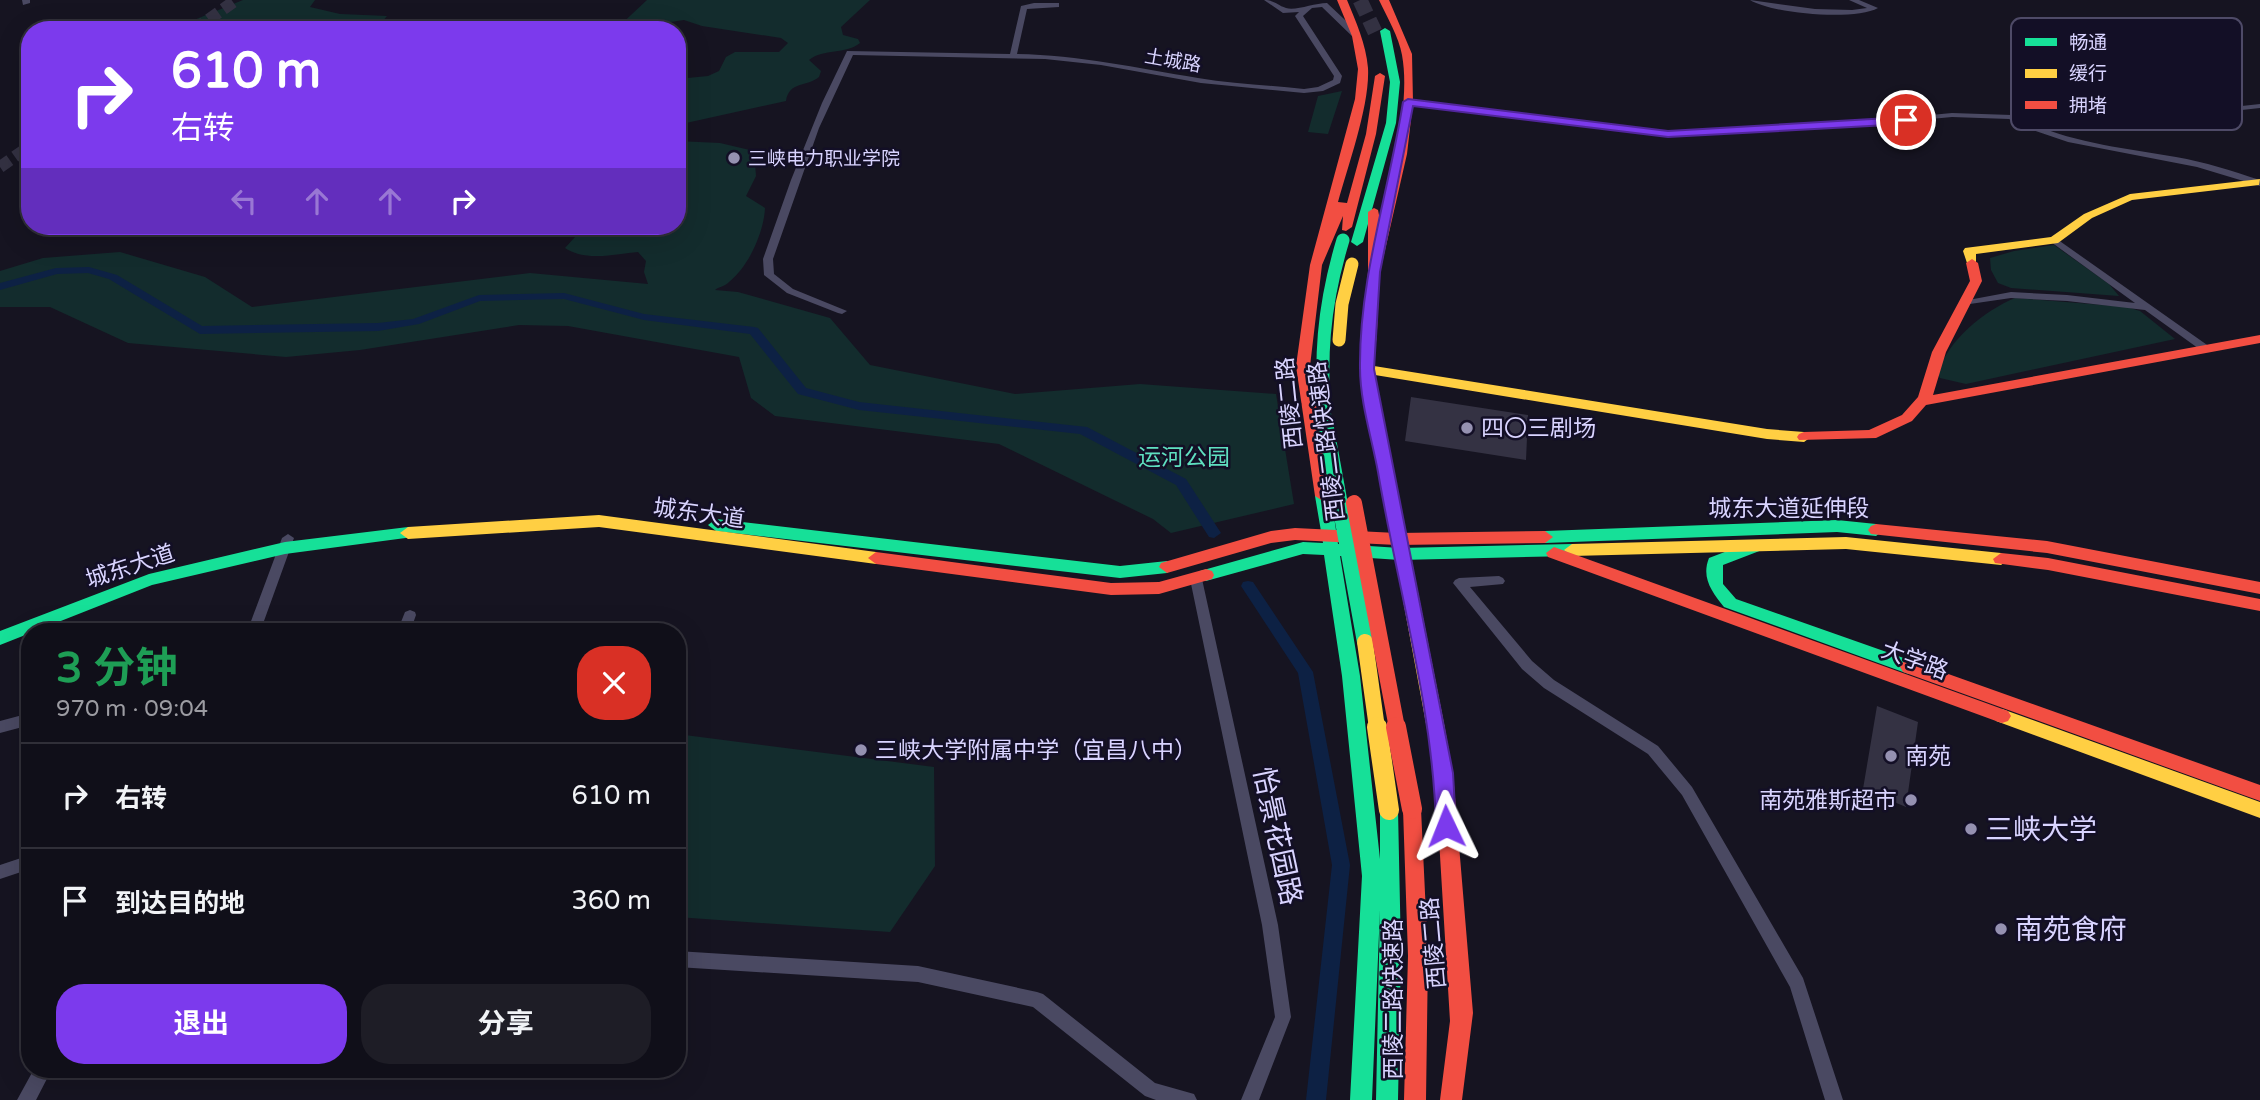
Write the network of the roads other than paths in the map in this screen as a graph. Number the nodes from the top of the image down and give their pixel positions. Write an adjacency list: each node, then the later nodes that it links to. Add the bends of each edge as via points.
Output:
1 (1268, 0): 7 (street, via 1286,11)
2 (1342, 0): 8 (main road, 西陵二路)
3 (1384, 0): 10 (main road, 西陵二路, via 1407,54)
4 (1754, 0): 5 (street, via 1784,9 1874,8)
5 (1853, 0)
6 (1056, 5): 9 (street, via 1024,8)
7 (1305, 9): 8 (street, via 1324,5); 9 (street, 土城路, via 1298,16 1338,76 1337,81 1313,91 1201,81 1101,63)
8 (1357, 36): 22 (main road, 西陵二路, via 1363,69 1360,99)
9 (1013, 57): 26 (street, 土城路, via 850,53 803,156 768,259 769,275 790,292)
10 (1408, 102): 13 (street, via 1668,134 1952,115); 23 (main road, 西陵二路)
11 (2260, 106): 12 (street)
12 (2242, 108)
13 (2007, 116): 14 (street); 15 (street)
14 (2011, 116)
15 (2011, 118)
16 (2034, 130): 19 (street)
17 (1371, 134): 18 (main road, 西陵二路快速路, via 1381,68 1380,31 1395,82 1391,123); 21 (main road, 西陵二路快速路); 22 (main road)
18 (1376, 179): 21 (main road, 西陵二路快速路); 23 (main road)
19 (2259, 183): 20 (main road, via 2130,197 2088,216)
20 (2054, 240): 24 (main road, via 1969,251 1976,281); 25 (street)
21 (1350, 241): 60 (main road, 西陵二路快速路, bridge, via 1326,302 1322,373 1332,466 1369,663 1389,810); 61 (main road, 西陵二路快速路, bridge, via 1336,370 1350,481 1412,809 1418,956)
22 (1316, 265): 31 (main road, 西陵二路, via 1303,366)
23 (1374, 272): 29 (main road, 西陵二路)
24 (1967, 303): 25 (street, via 2011,295); 30 (main road, via 1938,355)
25 (2146, 307): 28 (street)
26 (842, 311)
27 (2260, 339): 28 (main road)
28 (2206, 349): 30 (main road)
29 (1367, 369): 30 (main road, via 1767,434 1825,438 1883,433 1905,421); 34 (main road, 西陵二路)
30 (1924, 401)
31 (1332, 541): 32 (main road, 城东大道, via 1271,537 1189,563 1120,572 602,511 385,526); 34 (main road, 城东大道); 36 (main road, 城东大道); 59 (main road, 西陵二路, via 1372,876)
32 (286, 543): 36 (main road, 城东大道, via 598,521 1111,589 1159,588); 41 (main road, 城东大道, via 149,580); 42 (street); 44 (main road, 城东大道, via 149,571)
33 (1756, 546): 35 (main road, 城东大道延伸段); 39 (main road, 城东大道延伸段, via 1846,542 2048,564); 49 (main road, 大学路, via 1715,562 1711,572 1714,589 1730,603)
34 (1398, 547): 35 (main road, 城东大道延伸段); 38 (main road, 城东大道延伸段, via 1837,526 2047,547); 54 (main road, 西陵二路, via 1433,701 1444,773)
35 (1554, 553): 50 (main road, 大学路)
36 (1196, 579): 58 (street, 怡景花园路, via 1270,925 1283,1017)
37 (1499, 581): 64 (street, via 1459,583 1527,665 1653,750 1687,791 1797,984)
38 (2260, 588)
39 (2260, 605)
40 (410, 615): 43 (street)
41 (39, 623)
42 (256, 623)
43 (407, 623)
44 (0, 628)
45 (21, 630): 46 (main road, 城东大道)
46 (0, 638)
47 (21, 721): 48 (street)
48 (0, 727)
49 (2260, 793)
50 (2260, 810)
51 (21, 865): 52 (street)
52 (0, 872)
53 (686, 960): 57 (street, via 918,974 1037,1000 1151,1090)
54 (1462, 1013): 62 (main road); 63 (main road, 西陵二路)
55 (39, 1078): 56 (street)
56 (26, 1100)
57 (1188, 1100)
58 (1250, 1100)
59 (1361, 1100)
60 (1387, 1100)
61 (1415, 1100)
62 (1451, 1100)
63 (1457, 1100)
64 (1834, 1100)

